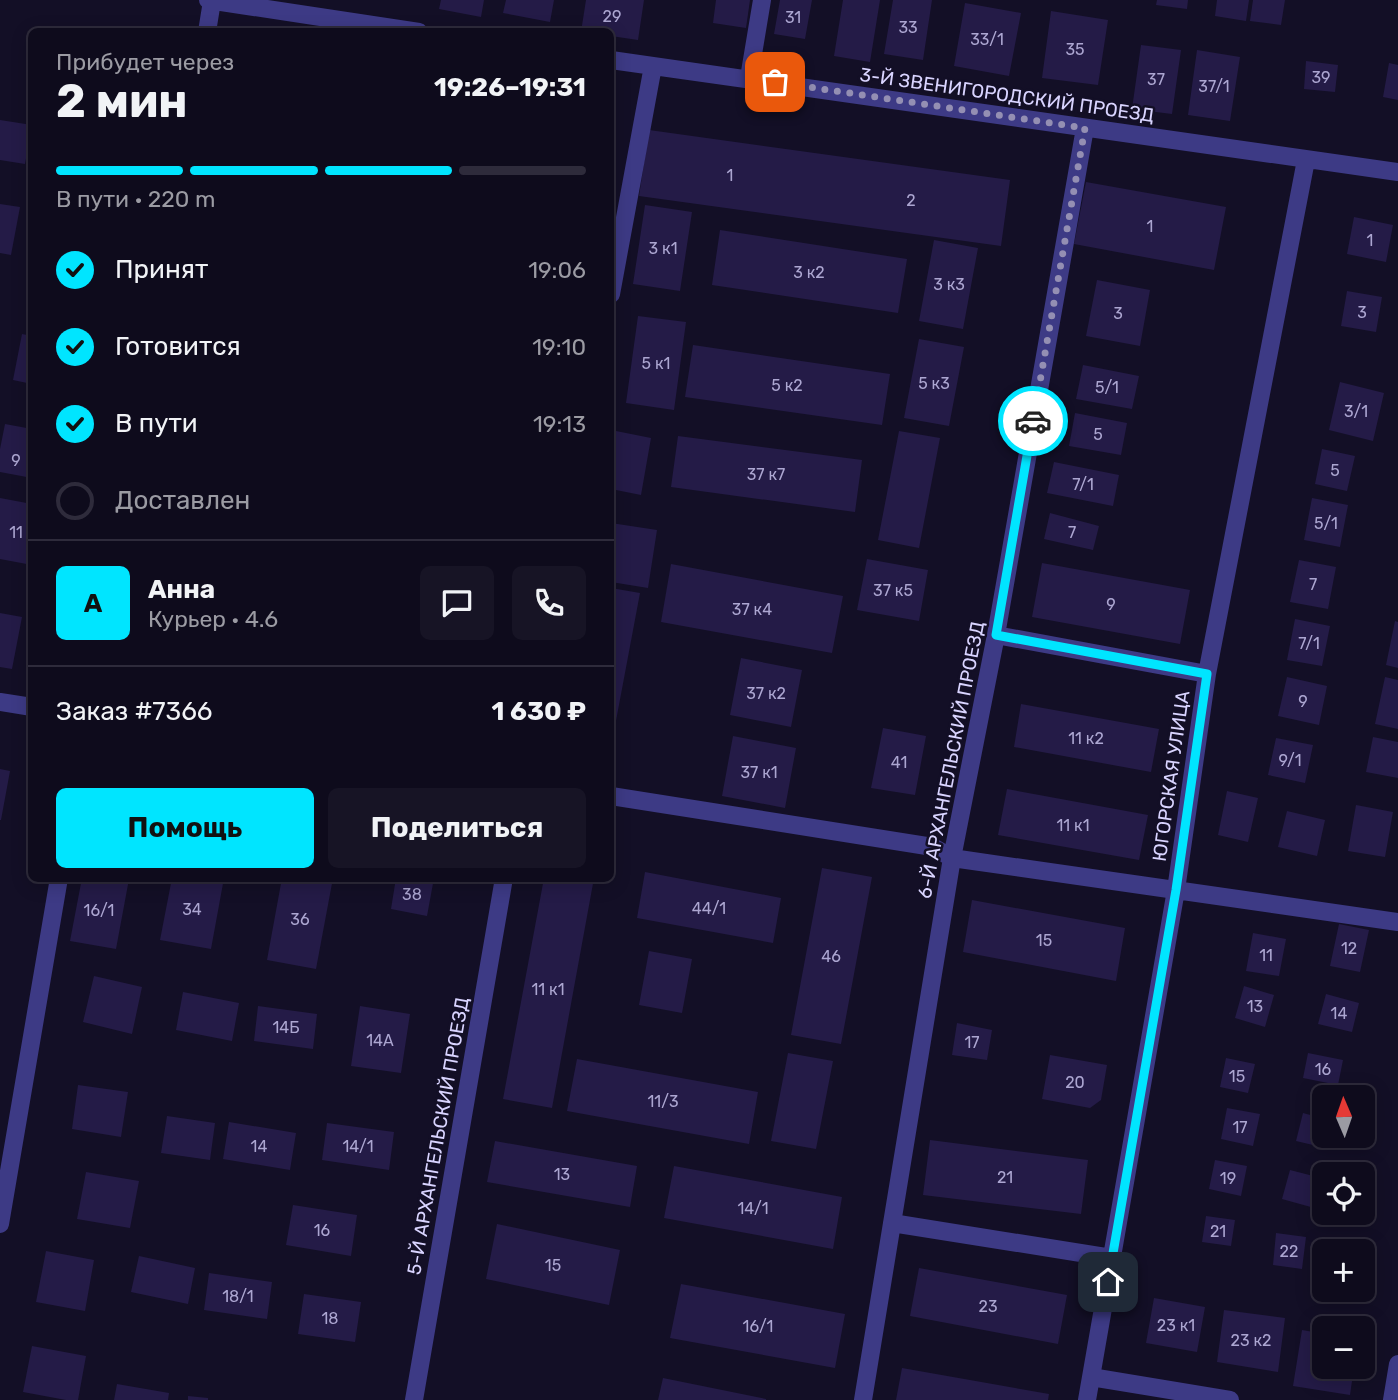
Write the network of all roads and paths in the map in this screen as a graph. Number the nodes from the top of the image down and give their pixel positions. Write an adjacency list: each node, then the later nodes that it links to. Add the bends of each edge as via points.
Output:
1 (210, 0): 3 (street); 4 (street)
2 (762, 0): 7 (street)
3 (207, 28)
4 (393, 28)
5 (614, 60): 6 (street, 3-Й ЗВЕНИГОРОДСКИЙ ПРОЕЗД)
6 (653, 66): 7 (street, 3-Й ЗВЕНИГОРОДСКИЙ ПРОЕЗД); 11 (street)
7 (749, 78): 8 (street, 3-Й ЗВЕНИГОРОДСКИЙ ПРОЕЗД)
8 (1085, 128): 9 (street, 3-Й ЗВЕНИГОРОДСКИЙ ПРОЕЗД); 12 (street, 6-Й АРХАНГЕЛЬСКИЙ ПРОЕЗД)
9 (1306, 160): 10 (street, 3-Й ЗВЕНИГОРОДСКИЙ ПРОЕЗД); 13 (street, ЮГОРСКАЯ УЛИЦА)
10 (1398, 172)
11 (614, 278)
12 (996, 635): 13 (street); 17 (street, 6-Й АРХАНГЕЛЬСКИЙ ПРОЕЗД)
13 (1207, 674): 20 (street, ЮГОРСКАЯ УЛИЦА)
14 (0, 702): 15 (street)
15 (28, 706)
16 (614, 796): 17 (street, via 933,847)
17 (952, 858): 20 (street); 22 (street, 6-Й АРХАНГЕЛЬСКИЙ ПРОЕЗД)
18 (58, 882): 23 (street)
19 (503, 882): 27 (street, 5-Й АРХАНГЕЛЬСКИЙ ПРОЕЗД)
20 (1176, 890): 21 (street); 24 (street, ЮГОРСКАЯ УЛИЦА)
21 (1398, 922)
22 (892, 1223): 24 (street); 28 (street, 6-Й АРХАНГЕЛЬСКИЙ ПРОЕЗД)
23 (0, 1224)
24 (1112, 1258): 26 (street, ЮГОРСКАЯ УЛИЦА)
25 (1398, 1364): 31 (street)
26 (1091, 1377): 29 (street, ЮГОРСКАЯ УЛИЦА); 30 (street)
27 (414, 1400)
28 (863, 1400)
29 (1087, 1400)
30 (1230, 1400)
31 (1392, 1400)

